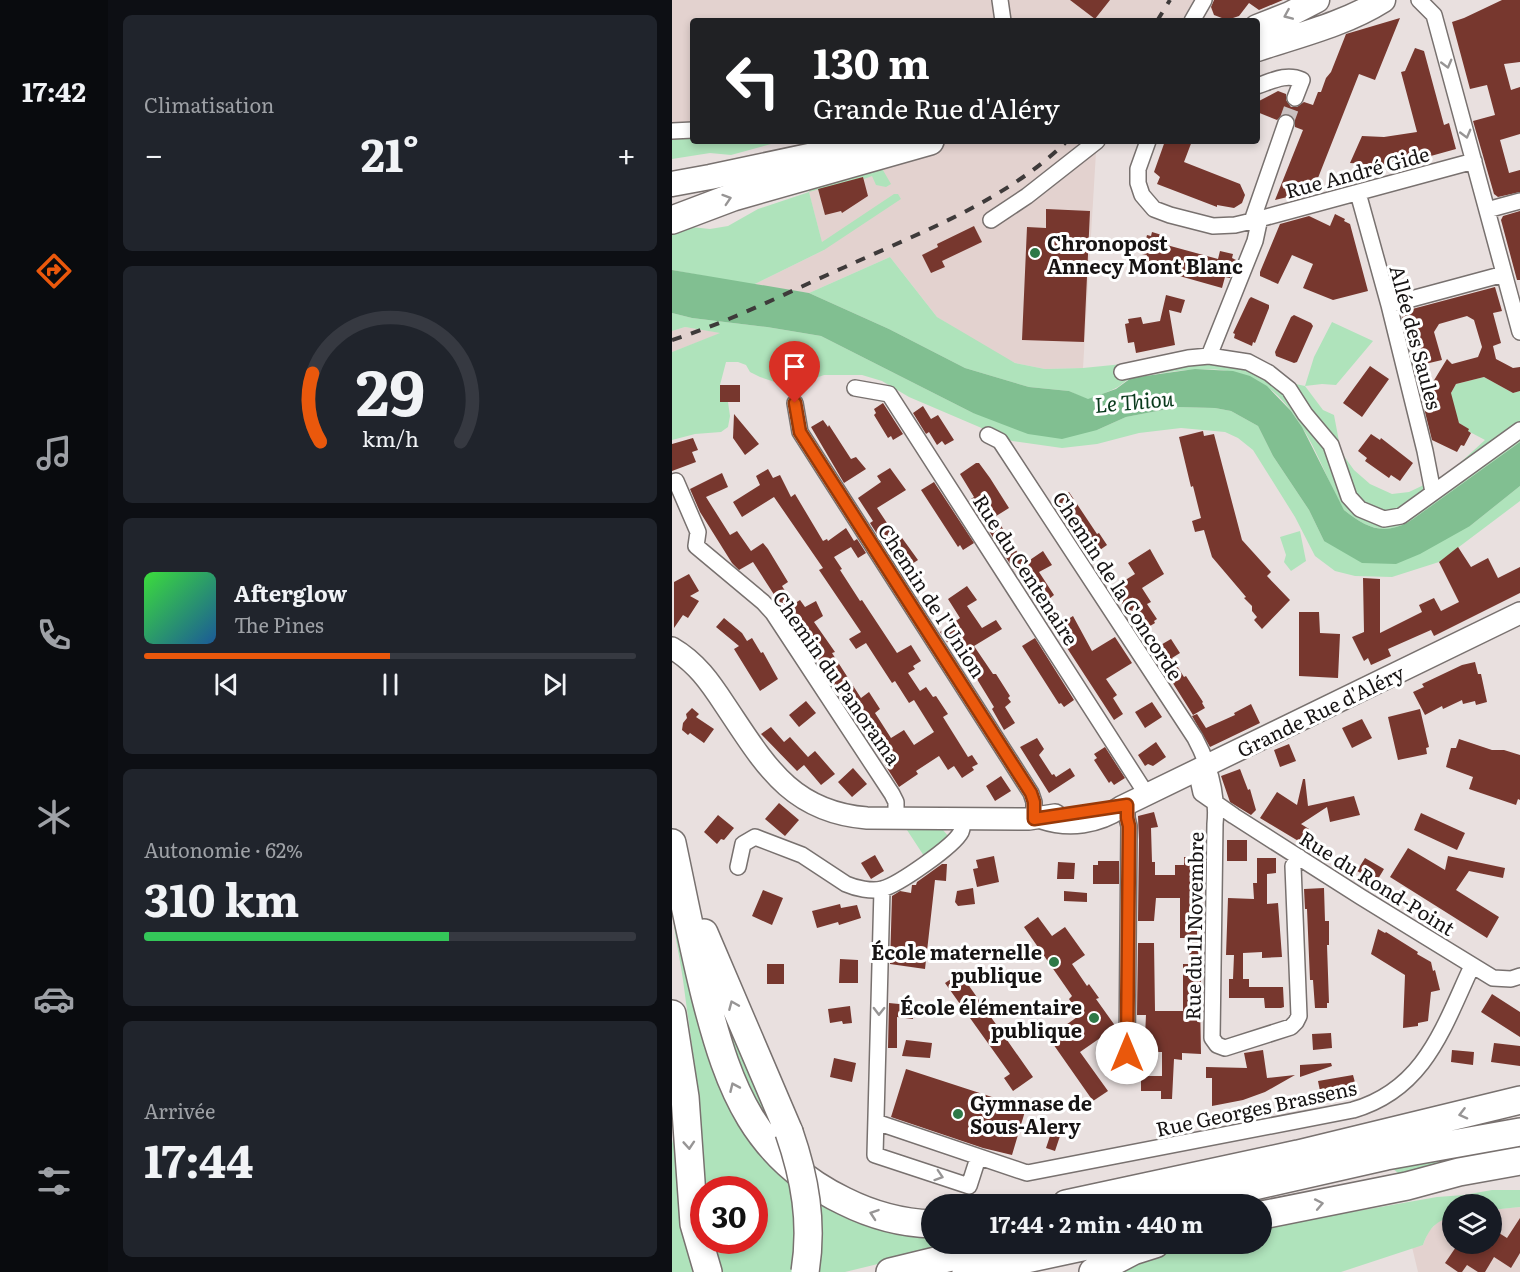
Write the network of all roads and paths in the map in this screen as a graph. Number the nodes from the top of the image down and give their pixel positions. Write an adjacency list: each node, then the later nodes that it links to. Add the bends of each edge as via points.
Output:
1 (1000, 0): 5 (street)
2 (1317, 0): 6 (main road, one-way to 6)
3 (1383, 0): 7 (main road, via 1353,15)
4 (1419, 0): 18 (street, one-way to 18, via 1434,15)
5 (1003, 18)
6 (1260, 26)
7 (1260, 48)
8 (1260, 85): 9 (street, via 1295,77 1302,80)
9 (1295, 98)
10 (1286, 123): 26 (street, Rue André Gide)
11 (690, 130): 12 (street)
12 (672, 131)
13 (789, 144): 19 (main road)
14 (865, 144): 20 (main road)
15 (919, 144): 24 (highway, one-way to 15, via 733,197)
16 (1093, 144): 25 (street)
17 (1147, 144): 26 (street, Rue André Gide, via 1137,183 1154,209 1213,226)
18 (1474, 161): 21 (street, Rue André Gide); 23 (street)
19 (672, 169)
20 (672, 184)
21 (1358, 193): 26 (street, Rue André Gide); 28 (street, Allée des Saules)
22 (1520, 201): 23 (street)
23 (1487, 210): 27 (street)
24 (672, 220)
25 (991, 220)
26 (1256, 220): 30 (street, via 1255,241)
27 (1504, 274): 28 (street); 29 (street)
28 (1389, 304): 37 (street, Allée des Saules)
29 (1520, 332)
30 (1209, 356): 31 (street); 37 (street, via 1248,362 1289,388 1331,446 1349,497 1360,509 1384,519 1401,516)
31 (1122, 372)
32 (855, 388): 43 (street, Rue du Centenaire, via 889,394)
33 (795, 403): 48 (street, Chemin de l'Union, via 800,432 1031,793)
34 (1520, 430): 37 (street)
35 (988, 435): 40 (street, Chemin de la Concorde, via 1000,441 1195,738)
36 (676, 481): 46 (street, Chemin du Panorama, via 698,532 696,546 773,613 895,798)
37 (1433, 492)
38 (1520, 613): 40 (street, Grande Rue d'Aléry)
39 (672, 648): 46 (street, Grande Rue d'Aléry, via 699,669 760,758 790,789 844,815)
40 (1202, 767): 41 (street, Grande Rue d'Aléry); 42 (street); 44 (street, via 1212,778)
41 (1176, 781): 42 (street, Rue du Rond-Point); 43 (street, Grande Rue d'Aléry)
42 (1201, 793): 44 (street, Rue du Rond-Point)
43 (1147, 795): 45 (street, Grande Rue d'Aléry)
44 (1217, 804): 50 (street, Rue du Rond-Point); 50 (street, Rue du 11 Novembre, via 1212,1038 1217,1045 1225,1048 1291,1027 1299,1016 1293,866)
45 (1124, 806): 48 (street, Grande Rue d'Aléry); 56 (street, via 1129,826)
46 (896, 818): 47 (street, Grande Rue d'Aléry)
47 (963, 818): 48 (street, Grande Rue d'Aléry); 52 (street, via 962,831 952,842)
48 (1038, 818)
49 (674, 854): 70 (highway, one-way to 49, via 859,1208 808,1180 763,1137 751,1120 734,1090 722,1056 692,944); 75 (highway, one-way to 49, bridge, via 808,1209 800,1168)
50 (1299, 857): 53 (street, Rue du Rond-Point)
51 (738, 867): 52 (street, via 743,844 755,837 802,855 853,887)
52 (882, 890): 59 (street, one-way to 59)
53 (1472, 966): 54 (street, Rue du Rond-Point, via 1501,980); 62 (street, Rue Georges Brassens, via 1423,1064 1397,1089 1370,1105 1027,1173)
54 (1520, 976)
55 (673, 1019): 57 (highway); 74 (highway, one-way to 74, via 685,1097 694,1224)
56 (1127, 1053)
57 (672, 1055)
58 (1520, 1100): 66 (highway, one-way to 66)
59 (876, 1122): 62 (street, Rue Georges Brassens); 62 (street, one-way to 62, via 875,1155 969,1186)
60 (1520, 1131): 61 (highway)
61 (1386, 1156): 67 (highway); 68 (highway)
62 (978, 1158)
63 (1520, 1161): 65 (highway)
64 (1520, 1176): 65 (highway)
65 (1407, 1186): 69 (highway, one-way to 65)
66 (1112, 1194)
67 (1148, 1194)
68 (1219, 1194)
69 (1272, 1213)
70 (921, 1224)
71 (964, 1254): 76 (highway)
72 (1050, 1254): 77 (highway)
73 (1127, 1254): 78 (highway)
74 (708, 1272)
75 (805, 1272)
76 (890, 1272)
77 (966, 1272)
78 (1093, 1272)

